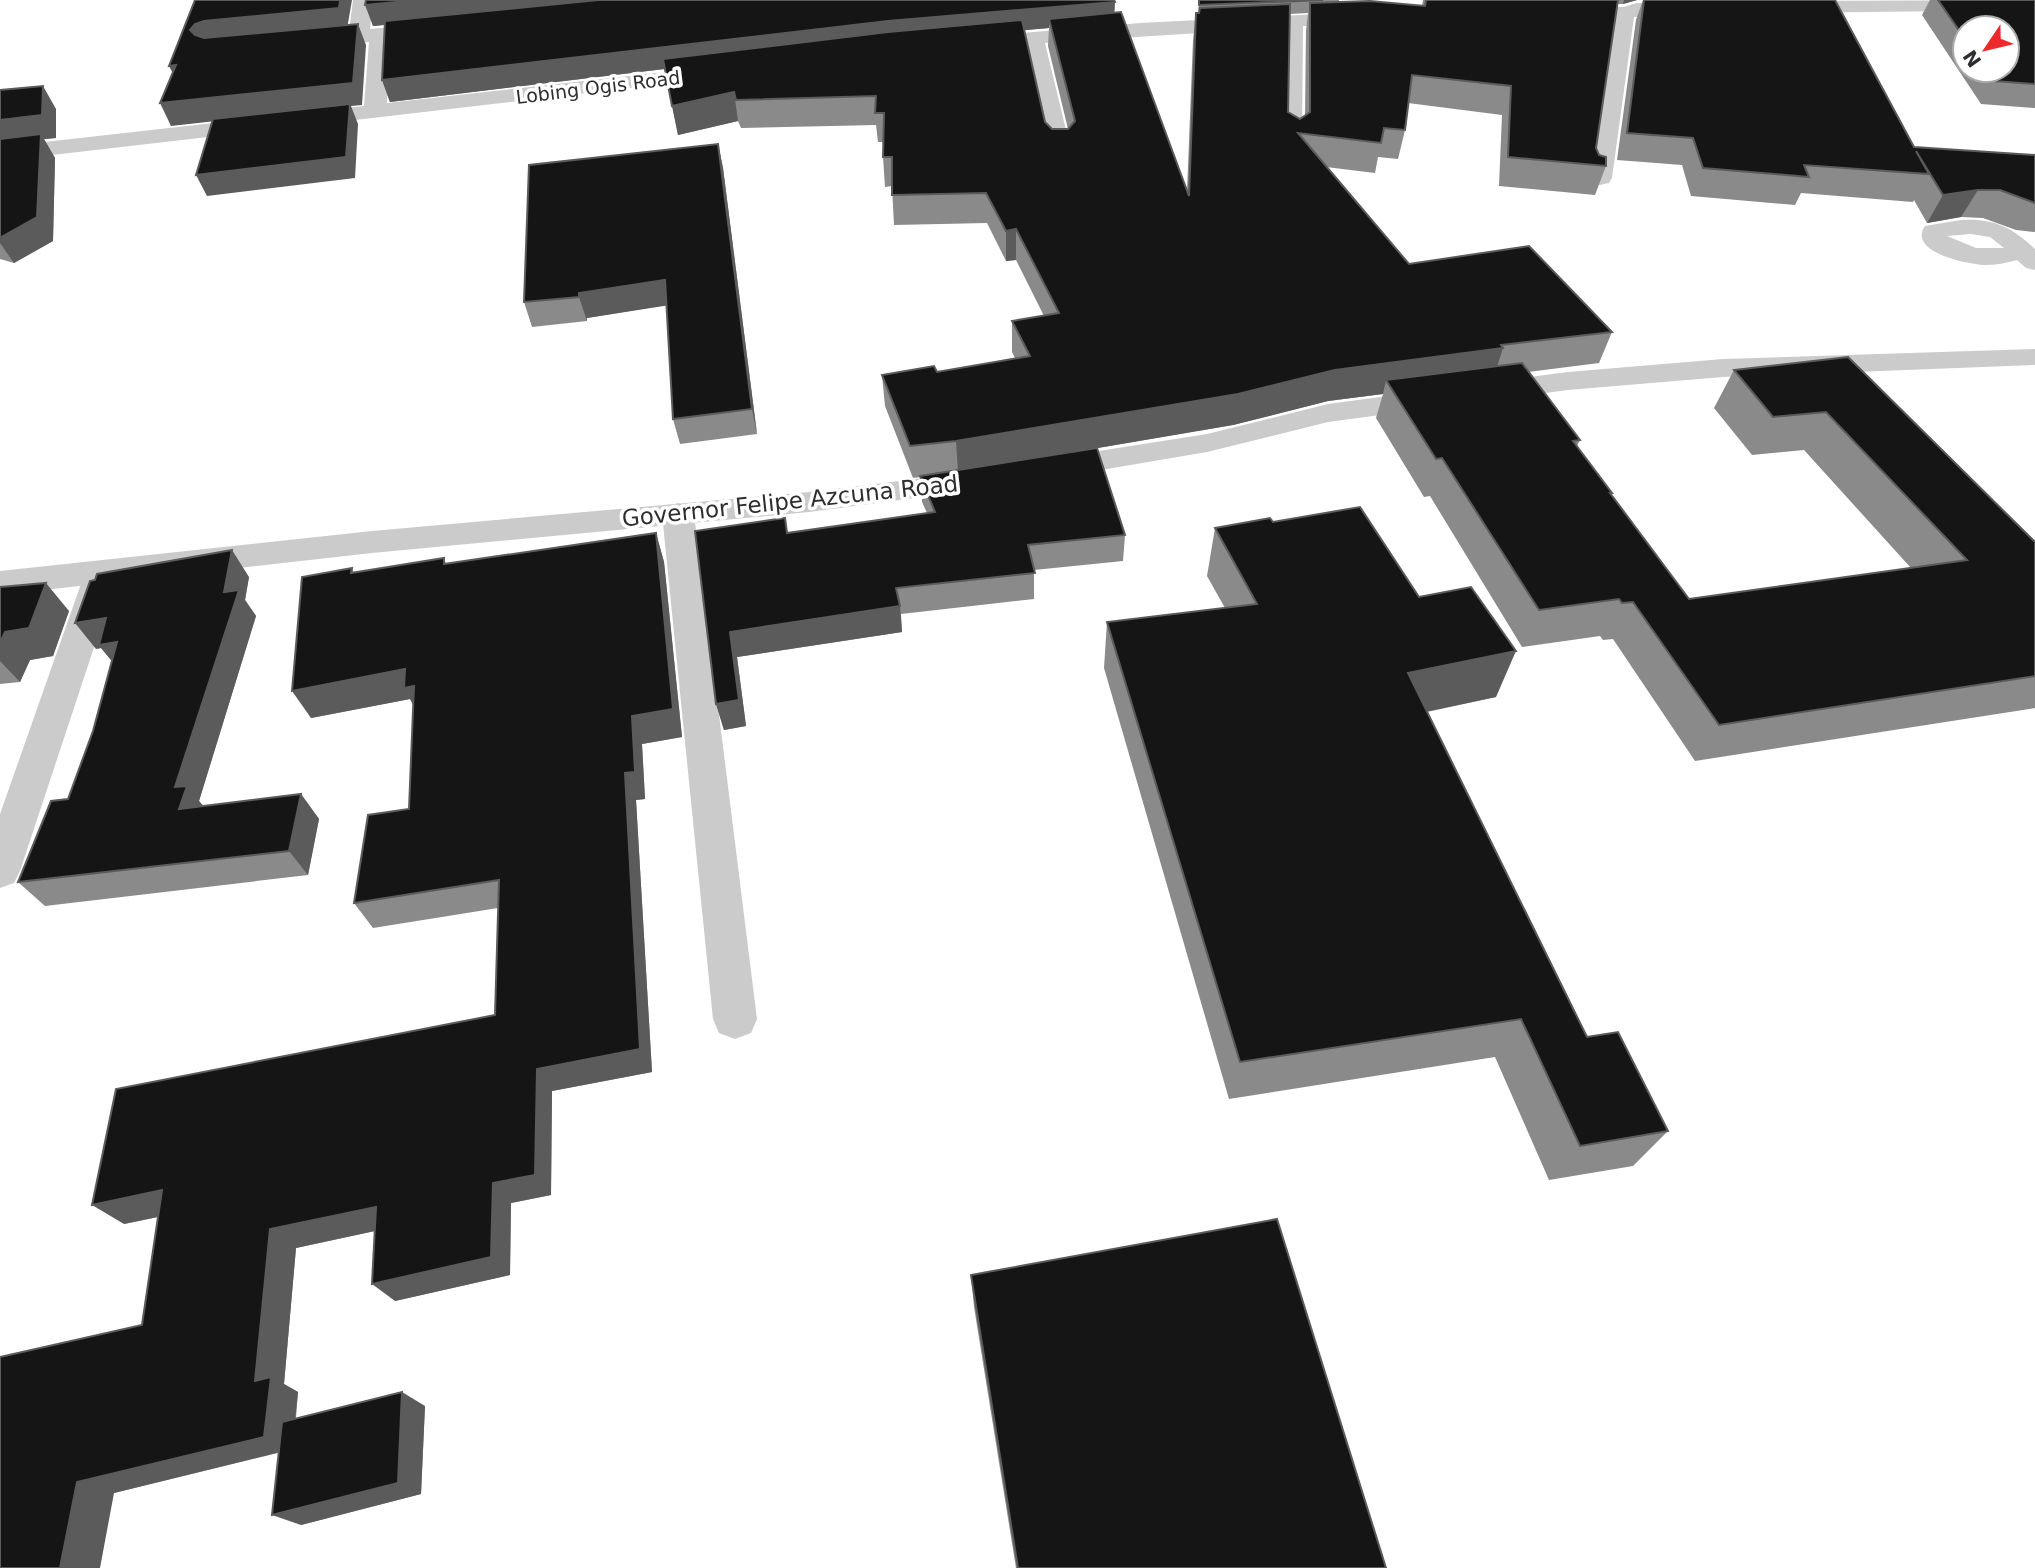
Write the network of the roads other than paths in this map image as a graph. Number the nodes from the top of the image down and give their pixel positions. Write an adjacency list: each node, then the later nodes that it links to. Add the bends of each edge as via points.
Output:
1 (363, 0): 11 (street)
2 (1990, 2): 3 (street); 4 (street)
3 (2035, 4)
4 (1772, 7)
5 (1631, 8): 6 (street); 7 (street); 20 (street)
6 (1718, 8)
7 (1546, 12)
8 (1377, 18): 9 (street)
9 (1296, 21): 12 (street); 17 (lane)
10 (450, 27): 11 (street)
11 (369, 36): 13 (street); 16 (street)
12 (1032, 38): 14 (street); 18 (street)
13 (293, 43)
14 (955, 45)
15 (738, 69): 16 (street, Lobing Ogis Road)
16 (375, 113): 19 (street, Lobing Ogis Road)
17 (1294, 141)
18 (1059, 151)
19 (0, 154)
20 (1600, 178)
21 (2035, 357): 22 (street, Governor Felipe Azcuna Road, via 1723,368 1568,381 1328,413 1207,443 1010,476)
22 (678, 514): 23 (street, Governor Felipe Azcuna Road); 26 (street)
23 (102, 572): 24 (street, Governor Felipe Azcuna Road); 25 (street)
24 (0, 583)
25 (0, 871)
26 (735, 1019)

